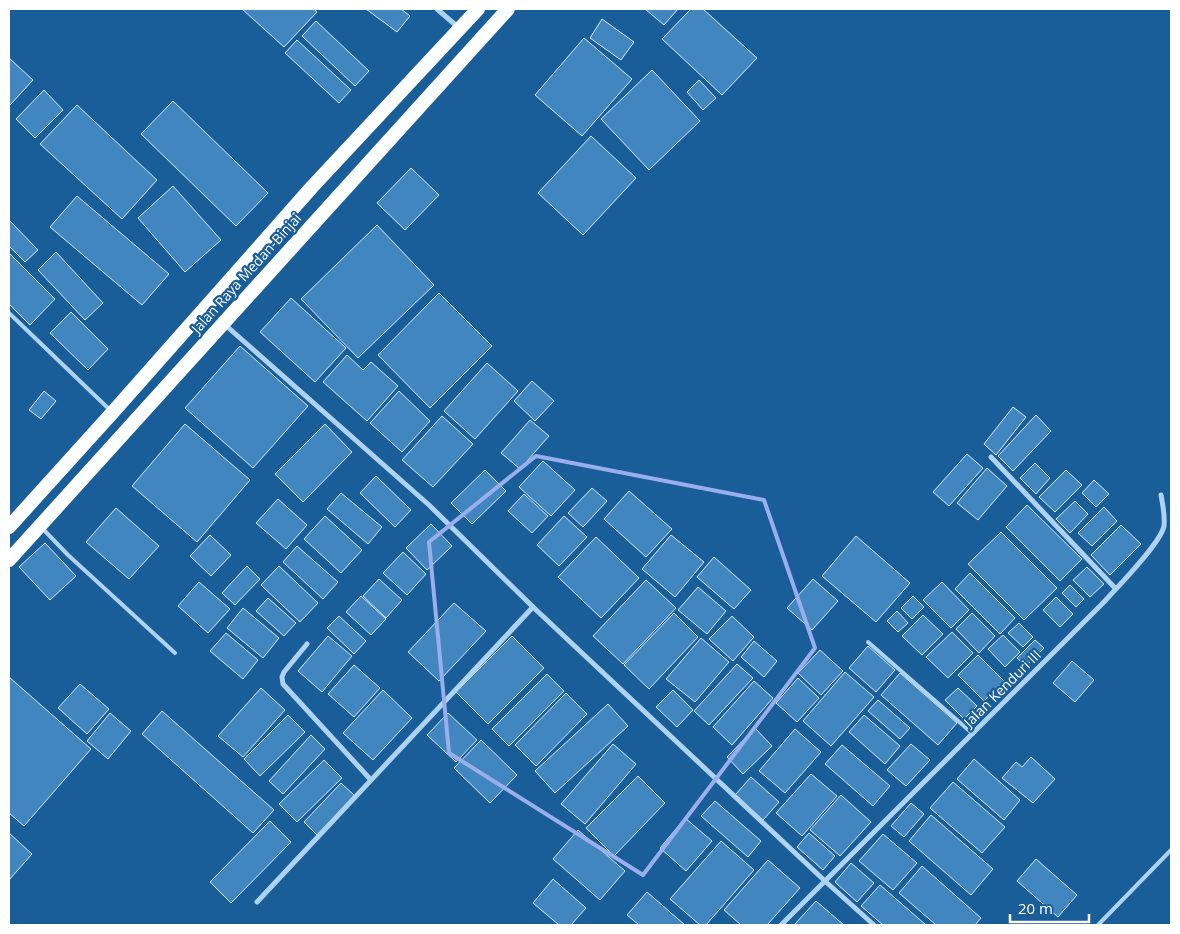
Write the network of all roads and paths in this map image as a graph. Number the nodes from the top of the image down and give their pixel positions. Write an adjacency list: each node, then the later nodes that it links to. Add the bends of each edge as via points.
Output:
1 (437, 9): 4 (street)
2 (478, 9): 4 (highway, Jalan Raya Medan-Binjai)
3 (508, 9): 6 (highway, Jalan Raya Medan-Binjai)
4 (459, 28): 7 (highway, Jalan Raya Medan-Binjai, via 312,187)
5 (9, 313): 7 (lane)
6 (223, 323): 10 (highway, Jalan Raya Medan-Binjai); 14 (street, via 430,505)
7 (113, 412): 11 (highway, Jalan Raya Medan-Binjai)
8 (991, 457): 13 (street)
9 (1161, 495): 13 (street, Jalan Kenduri III, via 1164,526 1160,537)
10 (40, 526): 12 (highway, Jalan Raya Medan-Binjai); 17 (lane)
11 (9, 527)
12 (9, 560)
13 (1115, 588): 18 (street, Jalan Kenduri III)
14 (533, 606): 19 (street); 21 (street)
15 (868, 642): 18 (lane)
16 (307, 644): 19 (street, via 284,672 283,684)
17 (175, 654)
18 (973, 734): 21 (street, Jalan Kenduri III)
19 (371, 780): 22 (street)
20 (1171, 850): 25 (lane)
21 (826, 882): 23 (street, Jalan Kenduri III); 24 (street)
22 (257, 902)
23 (781, 925)
24 (874, 925)
25 (1098, 925)

